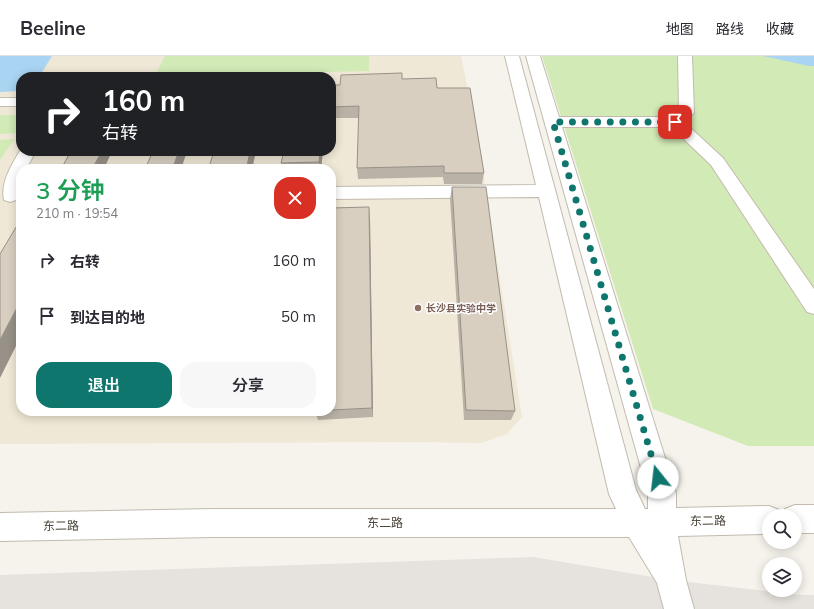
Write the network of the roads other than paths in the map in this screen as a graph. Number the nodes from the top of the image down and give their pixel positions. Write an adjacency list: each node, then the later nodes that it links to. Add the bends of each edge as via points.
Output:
1 (512, 56): 9 (street)
2 (533, 56): 6 (street)
3 (685, 56): 7 (street, via 687,113)
4 (0, 102): 5 (street)
5 (16, 102)
6 (553, 122): 7 (street); 16 (street, via 662,493)
7 (675, 122): 12 (street, via 717,162)
8 (16, 171): 11 (street, via 7,186)
9 (547, 191): 10 (street); 16 (street, via 624,494)
10 (336, 193)
11 (10, 199)
12 (814, 306)
13 (802, 519): 14 (street)
14 (814, 519)
15 (762, 520): 16 (street, 东二路)
16 (650, 523): 17 (street, 东二路, via 213,523); 18 (street)
17 (0, 527)
18 (679, 609)

